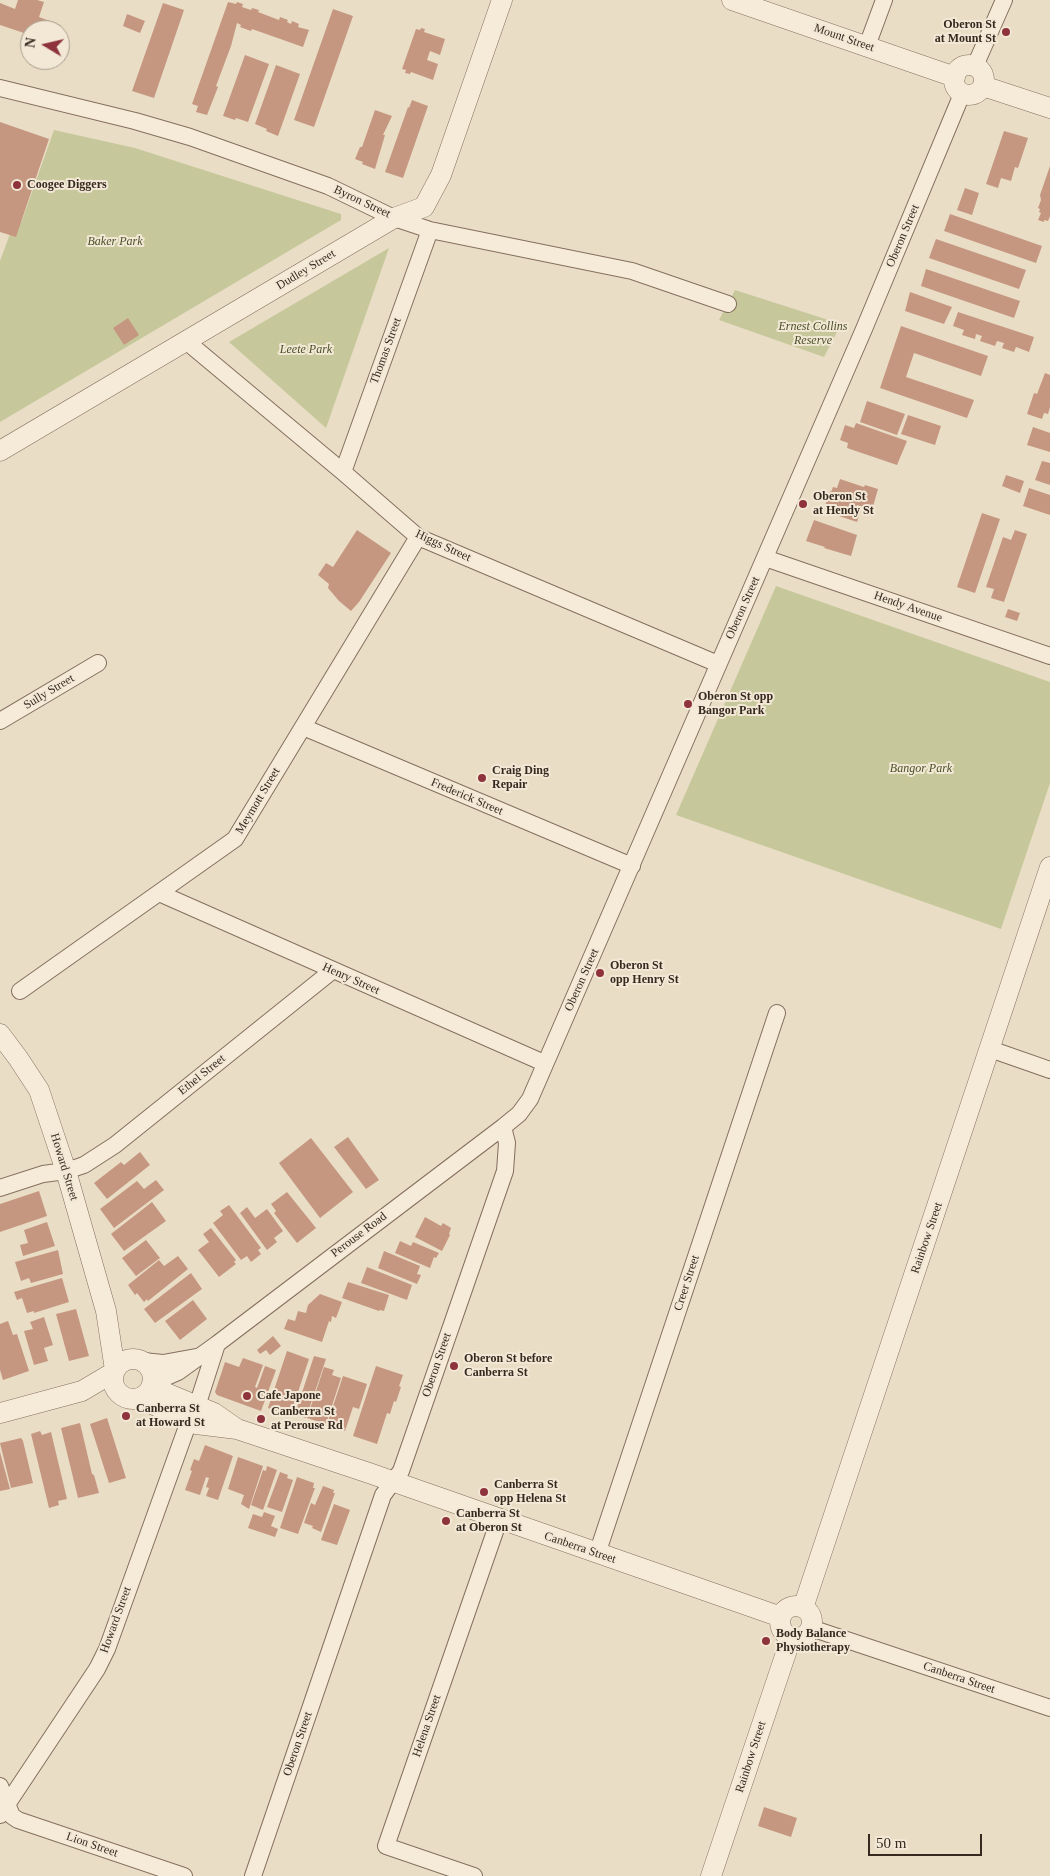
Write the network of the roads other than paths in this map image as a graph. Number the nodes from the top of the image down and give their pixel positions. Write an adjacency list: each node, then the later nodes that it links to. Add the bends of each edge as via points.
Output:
1 (502, 0): 11 (street, Dudley Street, via 441,175 424,206)
2 (732, 0): 5 (street, Mount Street)
3 (884, 0): 5 (street)
4 (1004, 0): 6 (street)
5 (867, 46): 7 (street, Mount Street)
6 (975, 66): 7 (street, via 960,68); 8 (street, via 982,72)
7 (959, 85): 8 (street, via 972,95); 18 (street, Oberon Street, via 864,329)
8 (983, 86): 10 (street)
9 (0, 88): 11 (street, Byron Street, via 190,137 328,186)
10 (1050, 108)
11 (394, 218): 12 (street, Byron Street); 14 (street, Dudley Street)
12 (430, 230): 13 (street, Byron Street, via 632,271); 16 (street, Thomas Street)
13 (728, 304)
14 (186, 342): 15 (street, Dudley Street); 16 (street, Higgs Street)
15 (0, 451)
16 (342, 472): 17 (street, Higgs Street)
17 (418, 537): 21 (street, Higgs Street); 23 (street, Meymott Street)
18 (766, 558): 19 (street, Hendy Avenue); 21 (street, Oberon Street)
19 (1050, 656)
20 (98, 664): 22 (street, Sully Street)
21 (718, 664): 24 (street, Oberon Street)
22 (0, 721)
23 (303, 727): 24 (street, Frederick Street); 26 (street, Meymott Street, via 235,839)
24 (632, 866): 32 (street, Oberon Street)
25 (1050, 867): 31 (street, Rainbow Street)
26 (159, 893): 27 (street, Henry Street); 28 (street, Meymott Street)
27 (332, 971): 32 (street, Henry Street); 35 (street, Ethel Street, via 115,1144 84,1165)
28 (20, 991)
29 (777, 1012): 49 (street, Creer Street)
30 (0, 1034): 35 (street, Howard Street, via 39,1090)
31 (990, 1049): 33 (street); 50 (street, Rainbow Street)
32 (544, 1063): 34 (street, Oberon Street, via 530,1099)
33 (1050, 1070)
34 (503, 1127): 38 (street, Perouse Road); 47 (street, Oberon Street, via 505,1171 401,1471)
35 (66, 1171): 36 (street, Ethel Street, via 43,1174); 37 (street, Howard Street)
36 (0, 1188)
37 (106, 1311): 40 (street, Howard Street, via 130,1351); 41 (street, Howard Street)
38 (217, 1344): 39 (street, Perouse Road); 45 (street)
39 (200, 1356): 40 (street, Perouse Road, via 166,1362); 42 (street, Perouse Road)
40 (141, 1360): 41 (street, via 125,1360); 42 (street, via 152,1372)
41 (114, 1371): 43 (street); 44 (street, via 113,1383)
42 (153, 1384): 44 (street, via 148,1392); 45 (street, Canberra Street)
43 (82, 1391): 44 (street); 46 (street)
44 (127, 1396): 45 (street, Canberra Street)
45 (193, 1413): 47 (street, Canberra Street, via 204,1426 237,1429); 56 (street, Howard Street, via 107,1649)
46 (0, 1414)
47 (393, 1482): 48 (street, Canberra Street); 58 (street, Oberon Street, via 383,1495)
48 (499, 1520): 49 (street, Canberra Street); 59 (street, Helena Street, via 386,1846)
49 (597, 1554): 51 (street, Canberra Street)
50 (803, 1608): 51 (street, via 792,1607); 52 (street, via 812,1618)
51 (781, 1617): 53 (street, via 781,1628)
52 (811, 1628): 53 (street, via 806,1635); 54 (street, Canberra Street)
53 (791, 1638): 60 (street, Rainbow Street)
54 (1050, 1708)
55 (0, 1786): 56 (street)
56 (4, 1810): 57 (street, Lion Street, via 18,1820)
57 (184, 1876)
58 (253, 1876)
59 (474, 1876)
60 (711, 1876)

